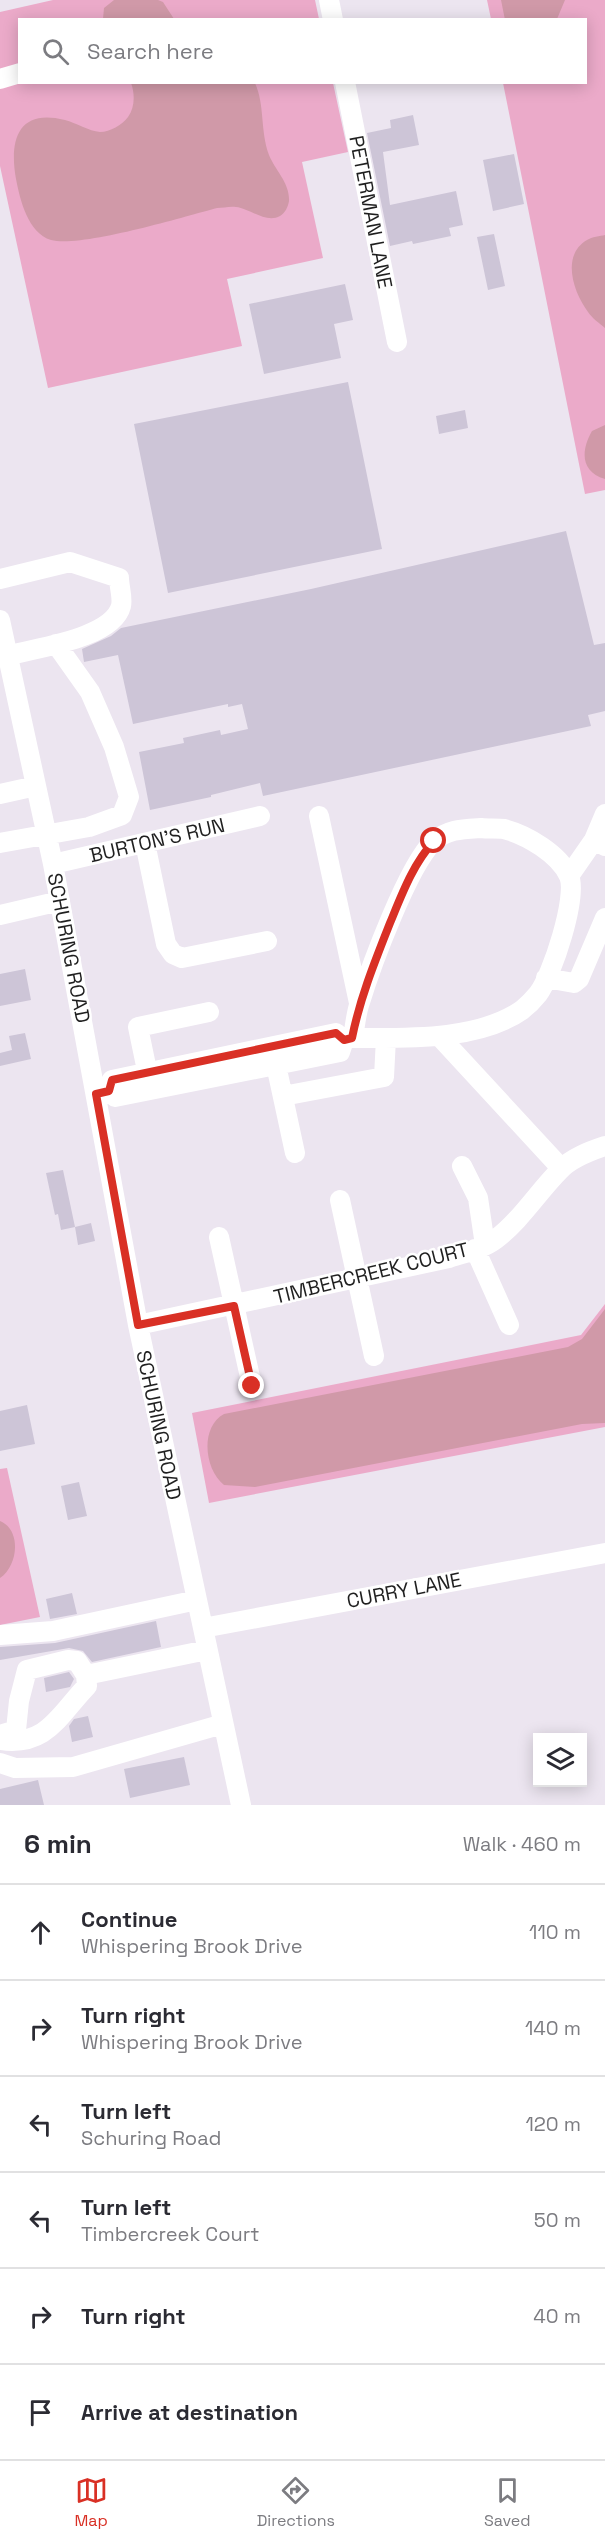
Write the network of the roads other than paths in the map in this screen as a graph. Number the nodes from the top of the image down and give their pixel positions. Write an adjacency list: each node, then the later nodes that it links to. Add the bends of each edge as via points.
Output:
1 (329, 0): 2 (street)
2 (333, 18)
3 (18, 74): 4 (street)
4 (0, 79)
5 (345, 84): 6 (street, PETERMAN LANE)
6 (397, 342)
7 (0, 579): 9 (street, via 70,562 119,578 121,606 108,625)
8 (0, 621): 10 (street, SCHURING ROAD)
9 (56, 644): 10 (street, via 15,654); 16 (street, via 90,692 114,747 129,797 122,815 89,827)
10 (3, 652): 11 (street, SCHURING ROAD)
11 (36, 786): 12 (street); 16 (street, SCHURING ROAD)
12 (0, 794)
13 (605, 814): 19 (street)
14 (260, 816): 18 (street, BURTON'S RUN)
15 (319, 816): 27 (street)
16 (46, 834): 17 (street); 20 (street, SCHURING ROAD)
17 (0, 843)
18 (145, 843): 20 (street, BURTON'S RUN); 25 (street, via 166,944 173,954 182,958)
19 (599, 843): 21 (street)
20 (53, 864): 22 (street, SCHURING ROAD)
21 (569, 876): 26 (street, via 572,888 560,948); 27 (street, via 545,848 504,829 457,829 444,834 424,852 405,887)
22 (60, 901): 23 (street); 34 (street, SCHURING ROAD)
23 (0, 915)
24 (605, 918): 26 (street, via 579,979 568,983)
25 (267, 941)
26 (546, 978): 29 (street, via 539,993 522,1010 499,1022)
27 (359, 1003): 31 (street)
28 (209, 1012): 33 (street, via 138,1027)
29 (440, 1037): 30 (street); 39 (street)
30 (386, 1038): 31 (street); 35 (street, via 384,1077)
31 (348, 1039): 32 (street, via 336,1033)
32 (274, 1055): 33 (street); 35 (street)
33 (149, 1081): 34 (street, via 112,1080)
34 (102, 1092): 45 (street, SCHURING ROAD)
35 (283, 1096): 37 (street)
36 (605, 1146): 39 (street, TIMBERCREEK COURT)
37 (295, 1153)
38 (462, 1166): 42 (street, via 478,1198)
39 (561, 1168): 42 (street, TIMBERCREEK COURT, via 514,1223)
40 (340, 1200): 43 (street)
41 (219, 1237): 44 (street)
42 (480, 1247): 43 (street, TIMBERCREEK COURT, via 449,1258); 46 (street)
43 (358, 1278): 44 (street, TIMBERCREEK COURT); 47 (street)
44 (234, 1306): 45 (street, TIMBERCREEK COURT); 48 (street)
45 (138, 1325): 50 (street, SCHURING ROAD)
46 (509, 1325)
47 (374, 1356)
48 (252, 1386)
49 (605, 1553): 51 (street, CURRY LANE)
50 (197, 1600): 51 (street, SCHURING ROAD); 52 (street, via 53,1631)
51 (203, 1628): 53 (street, SCHURING ROAD)
52 (0, 1635)
53 (207, 1650): 54 (street); 55 (street, SCHURING ROAD)
54 (86, 1675): 56 (street, via 77,1661 68,1660 27,1670 16,1730); 57 (street, via 87,1686 39,1737 16,1743)
55 (223, 1724): 58 (street, via 73,1767 15,1768); 59 (street, SCHURING ROAD)
56 (0, 1735)
57 (0, 1740)
58 (0, 1763)
59 (241, 1805)

